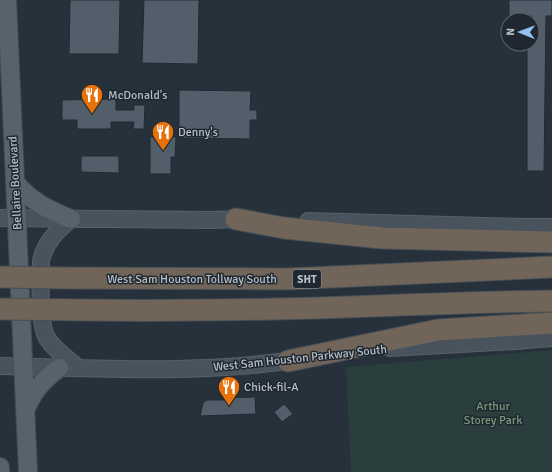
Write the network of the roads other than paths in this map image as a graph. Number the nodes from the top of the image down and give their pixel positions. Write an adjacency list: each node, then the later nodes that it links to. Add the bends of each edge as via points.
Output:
1 (7, 0): 2 (main road, Bellaire Boulevard)
2 (5, 52): 3 (main road, Bellaire Boulevard)
3 (15, 182): 4 (main road, Bellaire Boulevard); 5 (main road, via 38,203)
4 (8, 218): 5 (main road); 17 (main road, Bellaire Boulevard)
5 (71, 219): 6 (main road); 19 (main road, via 48,242 43,252 42,318 46,337 55,349)
6 (236, 219): 7 (main road); 8 (highway, via 284,228 382,238)
7 (552, 227)
8 (552, 242)
9 (552, 267): 10 (highway, West Sam Houston Tollway South / SHT, bridge, via 287,279)
10 (0, 277)
11 (552, 301): 12 (highway, bridge, via 183,311)
12 (0, 310)
13 (552, 323): 15 (highway, via 438,330)
14 (552, 338): 15 (main road, West Sam Houston Parkway South, via 515,342 403,346)
15 (288, 361): 19 (main road, West Sam Houston Parkway South, via 204,368)
16 (0, 366): 17 (main road, West Sam Houston Parkway South)
17 (23, 367): 18 (main road, West Sam Houston Parkway South); 20 (main road, Bellaire Boulevard)
18 (59, 368): 19 (main road, West Sam Houston Parkway South); 20 (main road, via 39,385)
19 (79, 368)
20 (25, 410): 23 (main road, Bellaire Boulevard)
21 (0, 467): 22 (main road)
22 (0, 472)
23 (28, 472)

